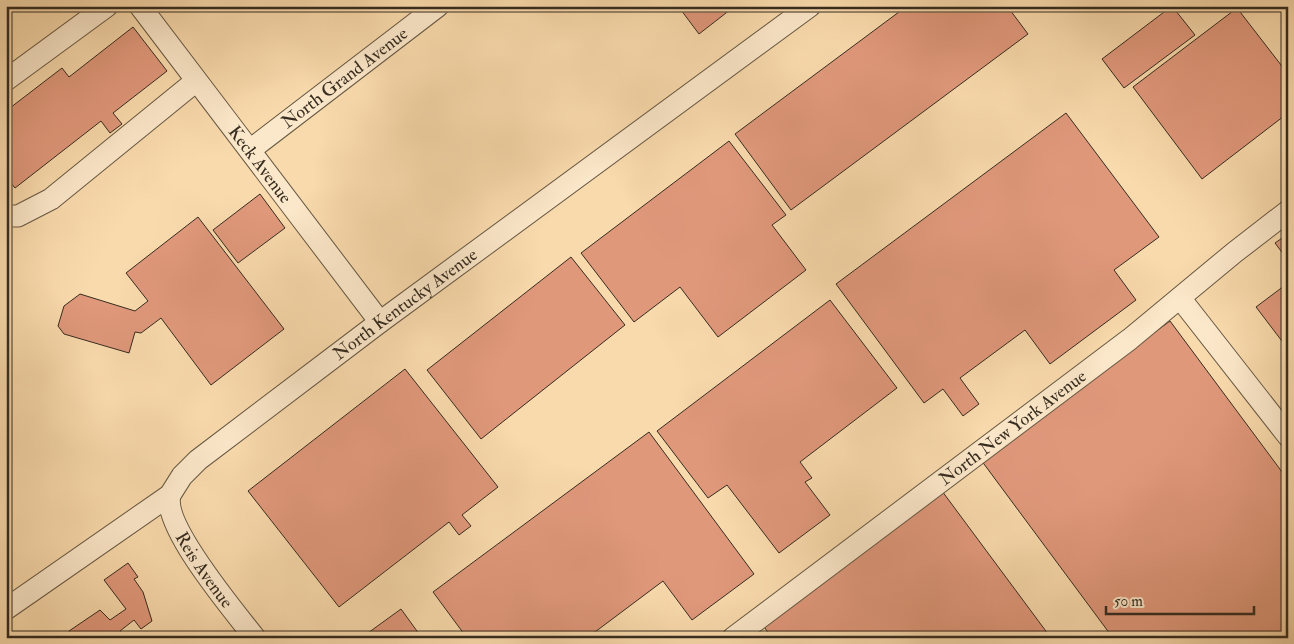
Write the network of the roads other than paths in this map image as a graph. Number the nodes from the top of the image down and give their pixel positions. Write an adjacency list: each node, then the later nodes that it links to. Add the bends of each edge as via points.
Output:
1 (107, 6): 5 (street)
2 (140, 6): 6 (street, Keck Avenue)
3 (438, 6): 7 (street, North Grand Avenue)
4 (810, 6): 11 (street, North Kentucky Avenue)
5 (6, 80)
6 (196, 81): 7 (street, Keck Avenue); 9 (street, via 51,199 18,216)
7 (250, 150): 11 (street, Keck Avenue)
8 (1288, 211): 10 (street, North New York Avenue)
9 (6, 216)
10 (1180, 298): 12 (street); 16 (street, North New York Avenue, via 1044,405)
11 (380, 322): 13 (street, North Kentucky Avenue, via 198,460)
12 (1288, 436)
13 (170, 495): 14 (street, North Kentucky Avenue); 15 (street, Reis Avenue, via 172,516 181,538)
14 (6, 609)
15 (255, 638)
16 (734, 638)

